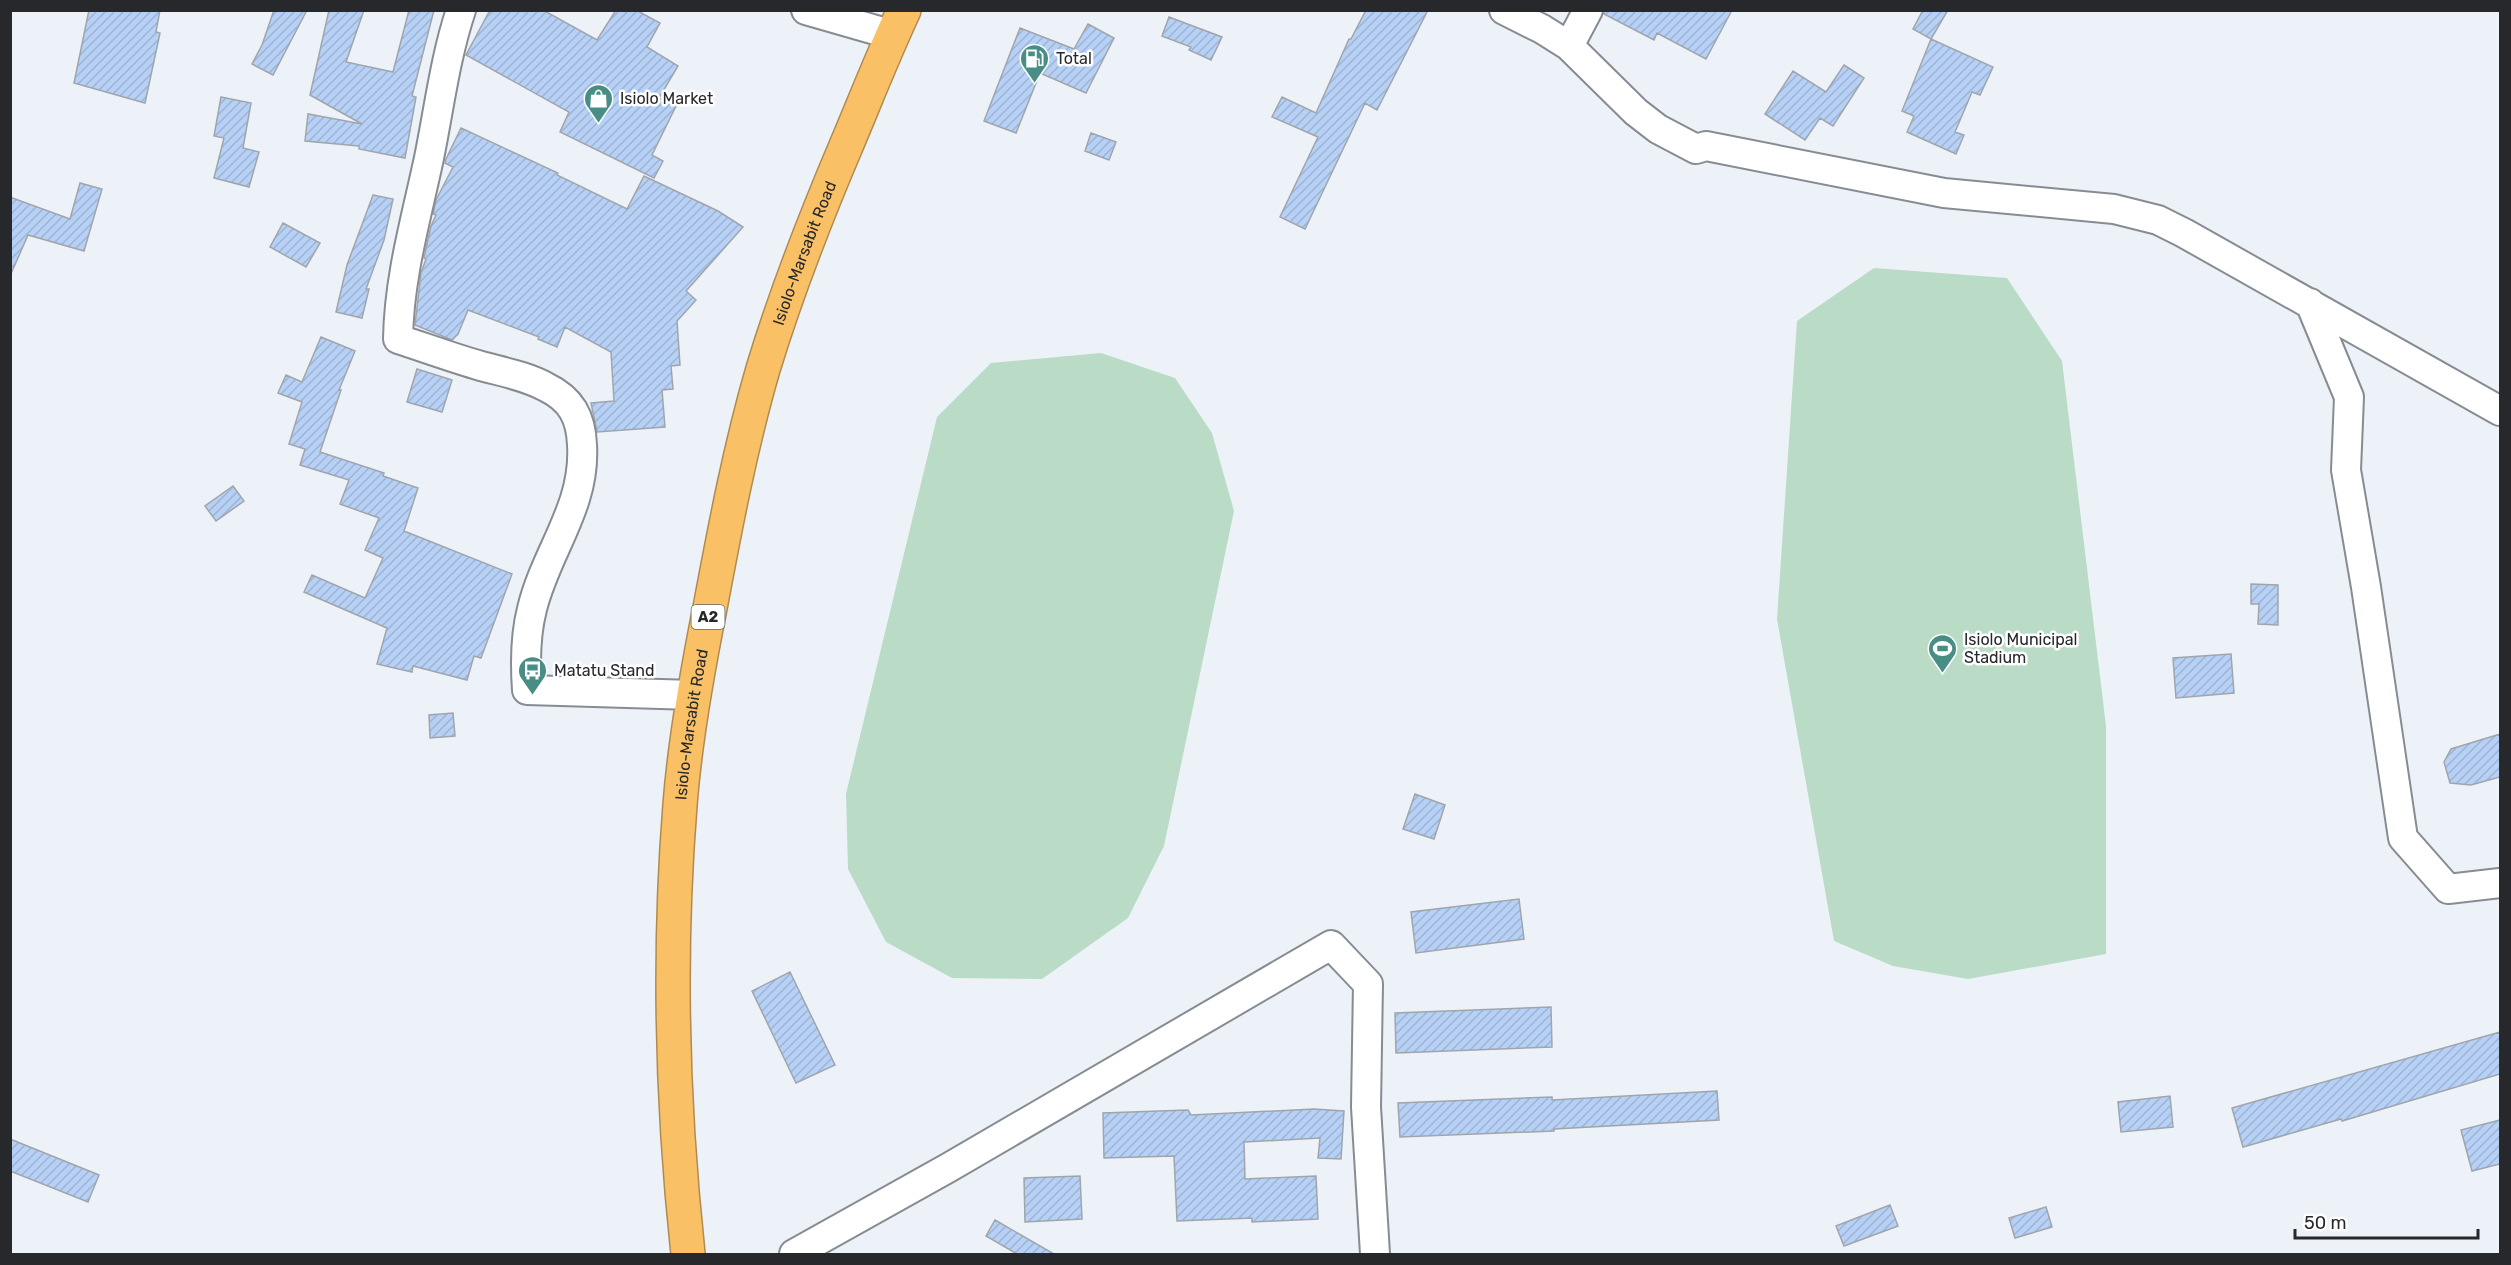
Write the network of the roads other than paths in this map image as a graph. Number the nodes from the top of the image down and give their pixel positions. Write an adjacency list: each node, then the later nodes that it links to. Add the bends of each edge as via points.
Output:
1 (461, 10): 9 (street, via 408,250 398,339 547,387 566,400 580,423 581,481 532,607 526,646 527,690)
2 (806, 10): 5 (street)
3 (1504, 10): 6 (street)
4 (1588, 10): 6 (street)
5 (899, 23): 9 (highway, Isiolo-Marsabit Road / A2, via 821,205 763,369 738,464)
6 (1569, 46): 7 (street, via 1636,112 1696,149 1706,146 1953,194 2138,213 2184,233)
7 (2310, 303): 8 (street); 10 (street, via 2349,397 2346,470 2403,838 2448,889)
8 (2500, 411)
9 (694, 695): 11 (highway, Isiolo-Marsabit Road / A2, via 676,871 673,1042)
10 (2500, 883)
11 (688, 1254)
12 (794, 1254): 13 (street, via 1331,945 1368,984 1366,1107)
13 (1375, 1254)

